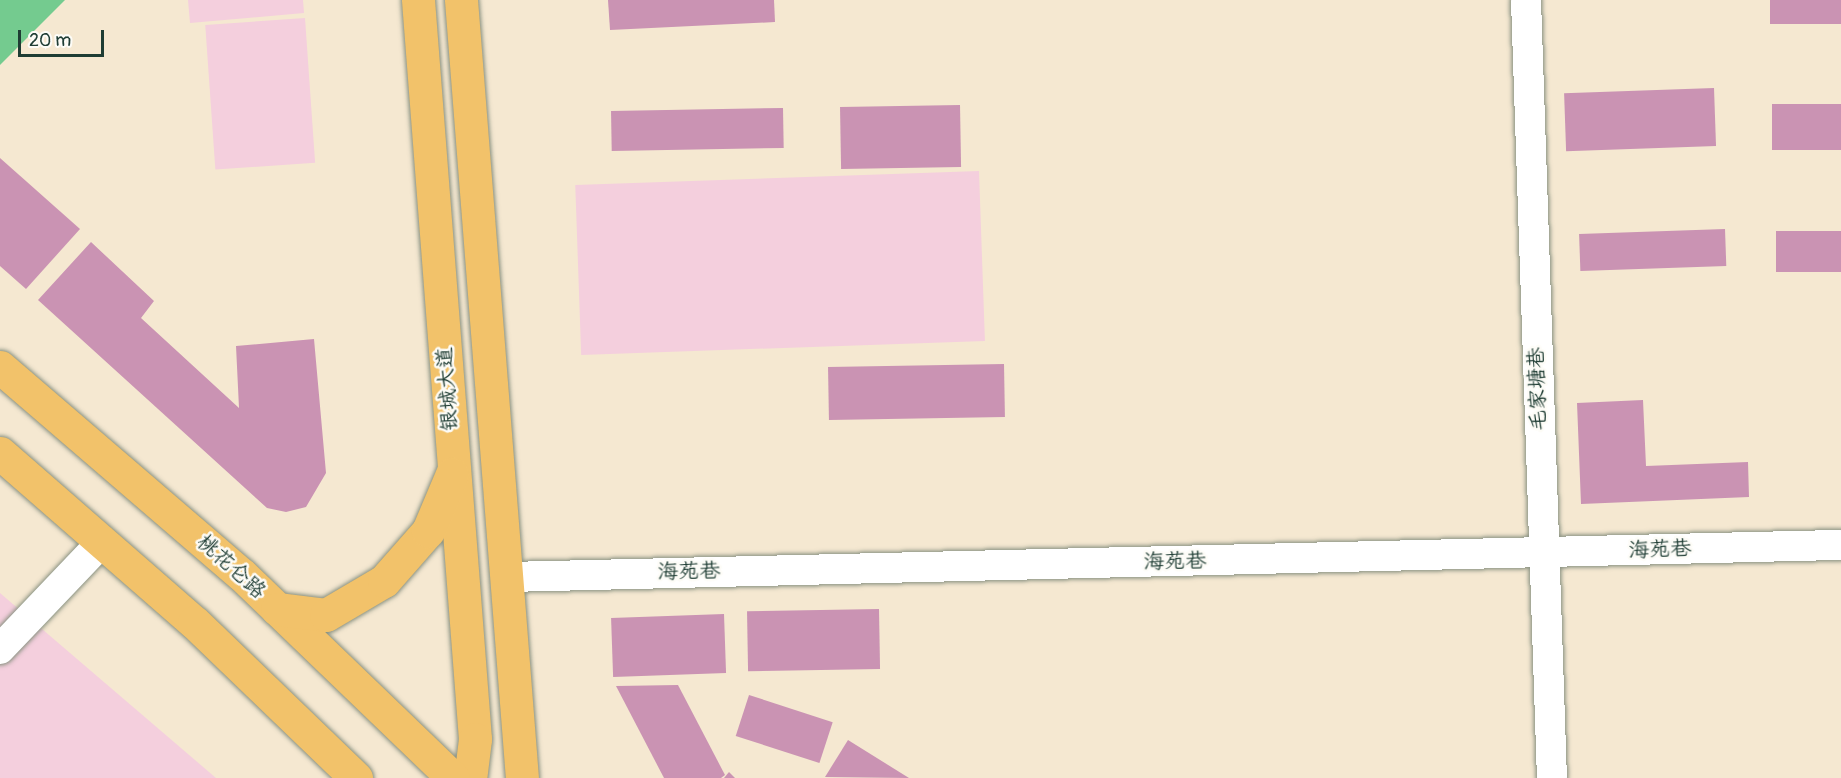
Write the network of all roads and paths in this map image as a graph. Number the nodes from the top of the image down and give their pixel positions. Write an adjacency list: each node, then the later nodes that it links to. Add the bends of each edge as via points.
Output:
1 (418, 0): 6 (main road, 银城大道)
2 (461, 0): 10 (main road)
3 (1526, 0): 9 (street, 毛家塘巷)
4 (0, 367): 11 (main road, 桃花仑路)
5 (0, 453): 7 (main road)
6 (454, 469): 11 (main road, via 428,531 384,581 326,615); 15 (main road, 银城大道, via 475,739)
7 (102, 542): 12 (street); 13 (main road)
8 (1841, 545): 9 (street, 海苑巷)
9 (1544, 553): 10 (street, 海苑巷); 17 (street, 毛家塘巷)
10 (508, 577): 16 (main road)
11 (277, 609): 14 (main road, 桃花仑路)
12 (0, 649)
13 (356, 778)
14 (453, 778)
15 (470, 778)
16 (522, 778)
17 (1552, 778)

